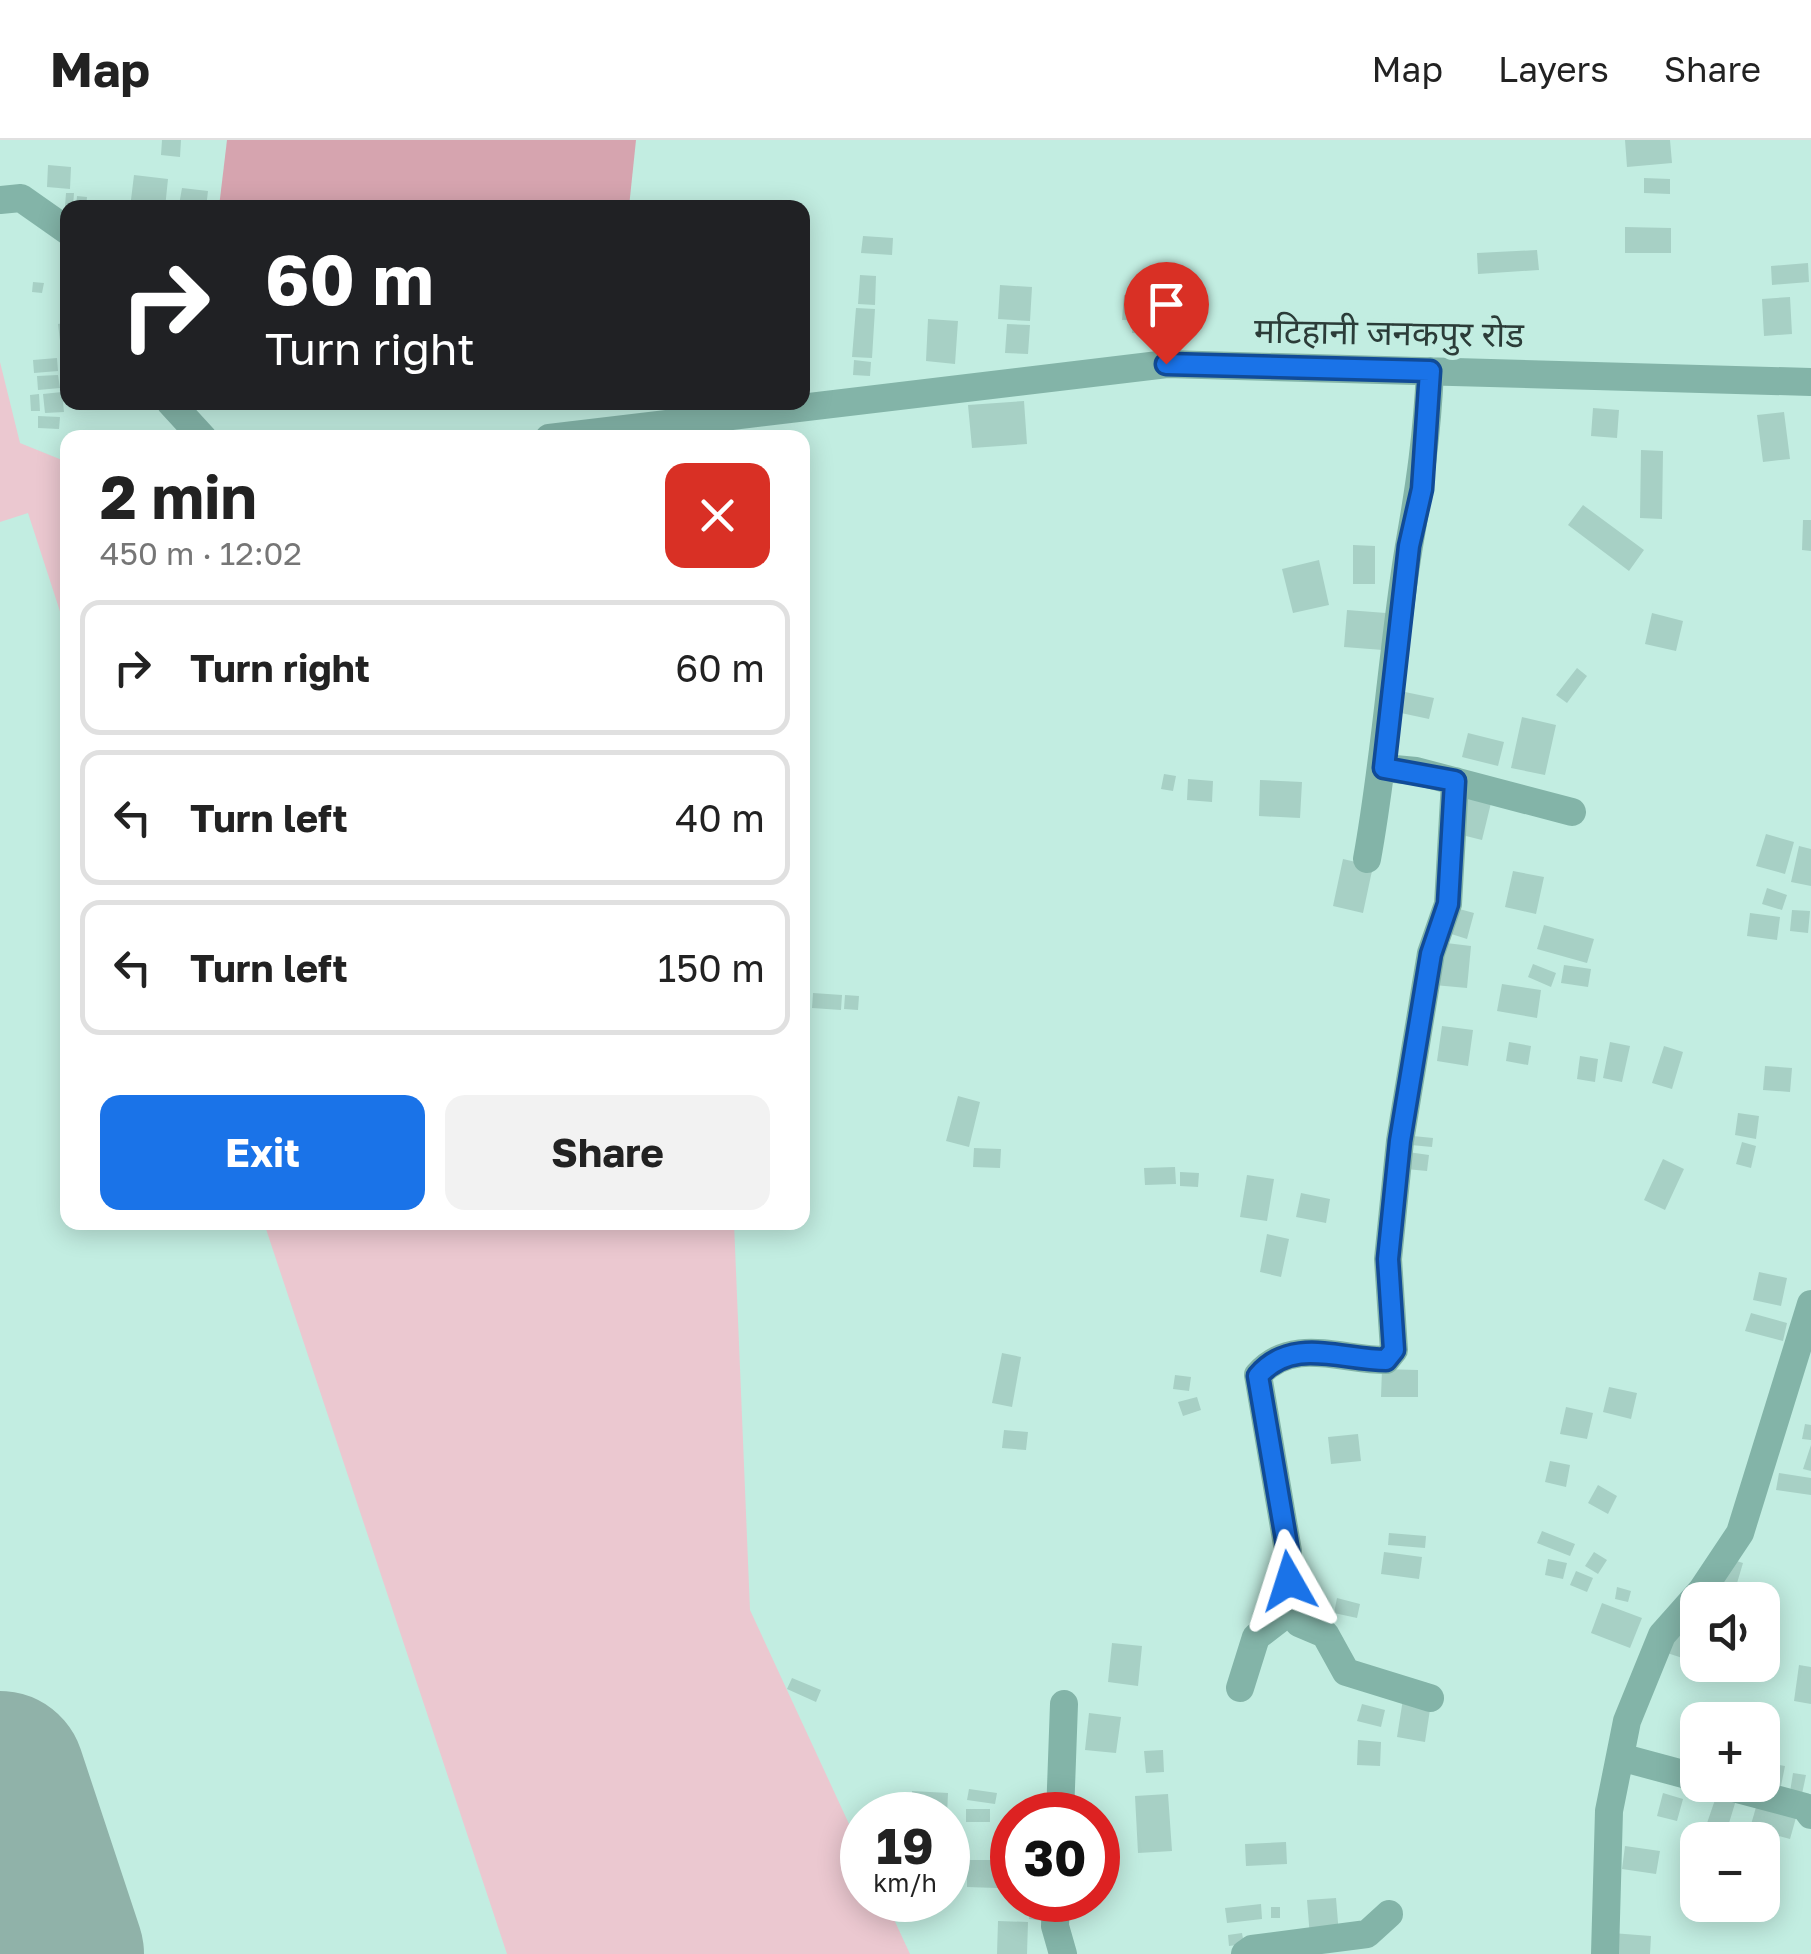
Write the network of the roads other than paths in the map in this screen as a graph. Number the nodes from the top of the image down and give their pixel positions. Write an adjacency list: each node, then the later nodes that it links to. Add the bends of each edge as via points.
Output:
1 (0, 200): 2 (street, via 21,198)
2 (60, 225)
3 (1430, 371): 4 (street, मटिहानी जनकपुर रोड); 5 (street, मटिहानी जनकपुर रोड, via 1166,364); 10 (street, via 1422,489 1409,546)
4 (1811, 382)
5 (810, 407)
6 (177, 410): 8 (street)
7 (783, 410): 9 (street, मटिहानी जनकपुर रोड)
8 (196, 430)
9 (617, 430)
10 (1384, 768): 11 (street); 13 (street)
11 (1455, 781): 12 (street); 16 (street, via 1448,904 1431,954 1400,1141 1388,1259 1394,1350 1386,1360 1295,1351 1270,1361 1258,1376 1288,1551)
12 (1572, 812)
13 (1366, 859)
14 (1811, 1304): 15 (street)
15 (1805, 1344): 20 (street, via 1740,1533 1662,1636 1627,1721)
16 (1290, 1611): 17 (street, via 1256,1637); 18 (street, via 1298,1624 1325,1634 1346,1672)
17 (1240, 1688)
18 (1430, 1698)
19 (1064, 1704): 22 (street)
20 (1620, 1758): 21 (street); 29 (street, via 1609,1811)
21 (1680, 1773)
22 (1061, 1792)
23 (1780, 1801): 24 (street)
24 (1811, 1815)
25 (1388, 1914): 28 (street, via 1367,1934)
26 (1055, 1922): 27 (street)
27 (1063, 1954)
28 (1245, 1954)
29 (1604, 1954)

